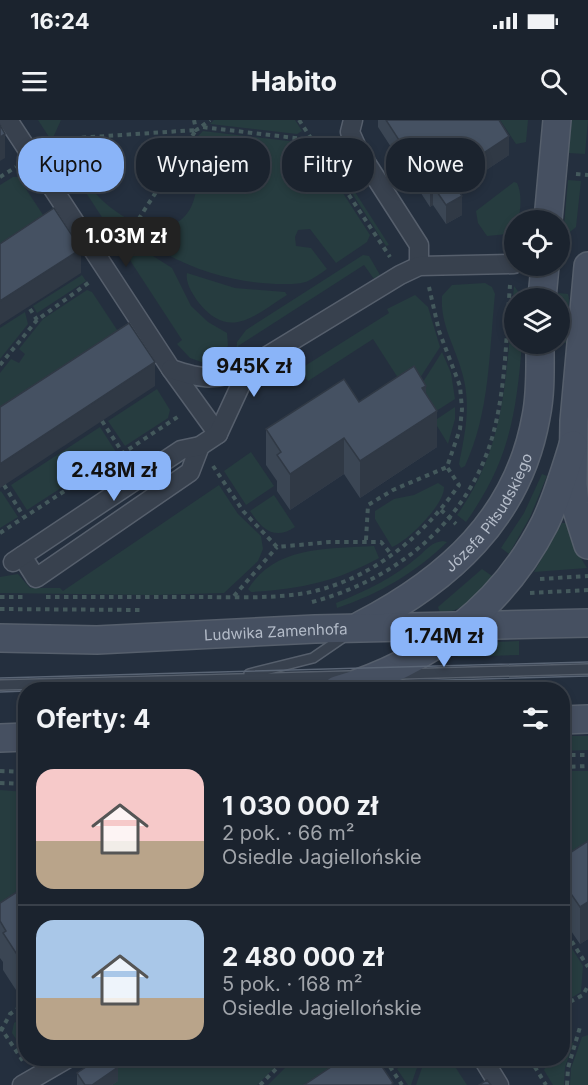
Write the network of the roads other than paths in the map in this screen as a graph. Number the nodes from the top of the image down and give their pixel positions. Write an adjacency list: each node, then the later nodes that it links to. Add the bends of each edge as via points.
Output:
1 (8, 120): 11 (street)
2 (353, 120): 6 (street, via 351,132 358,150 419,245)
3 (557, 120): 4 (street)
4 (549, 210)
5 (570, 264): 7 (street)
6 (419, 266): 8 (street); 10 (street)
7 (588, 266): 13 (street)
8 (504, 271)
9 (539, 354): 18 (street, Józefa Piłsudskiego, via 536,417 527,452 504,503 462,557 434,581)
10 (249, 367): 11 (street, via 224,378 202,379); 12 (street)
11 (171, 369): 12 (street)
12 (218, 434): 14 (street)
13 (573, 445): 15 (street, via 574,504); 17 (street, via 556,497 533,545 502,588)
14 (200, 446): 14 (street, via 181,450 13,561 36,578 190,472)
15 (588, 545)
16 (588, 623): 17 (street, Ludwika Zamenhofa)
17 (464, 626): 18 (street, Ludwika Zamenhofa); 21 (street, via 410,662)
18 (355, 628): 19 (street, Ludwika Zamenhofa, via 97,640); 22 (lane, via 313,658)
19 (0, 638)
20 (588, 669): 21 (lane)
21 (381, 675): 22 (lane); 24 (street)
22 (230, 679): 23 (lane)
23 (115, 682)
24 (360, 682)
25 (0, 685): 26 (lane); 27 (lane)
26 (18, 685)
27 (18, 688)
28 (588, 719): 29 (street)
29 (570, 720)
30 (18, 737): 31 (street)
31 (0, 738)
32 (55, 1066): 34 (street)
33 (487, 1066): 35 (street)
34 (28, 1081)
35 (499, 1085)

